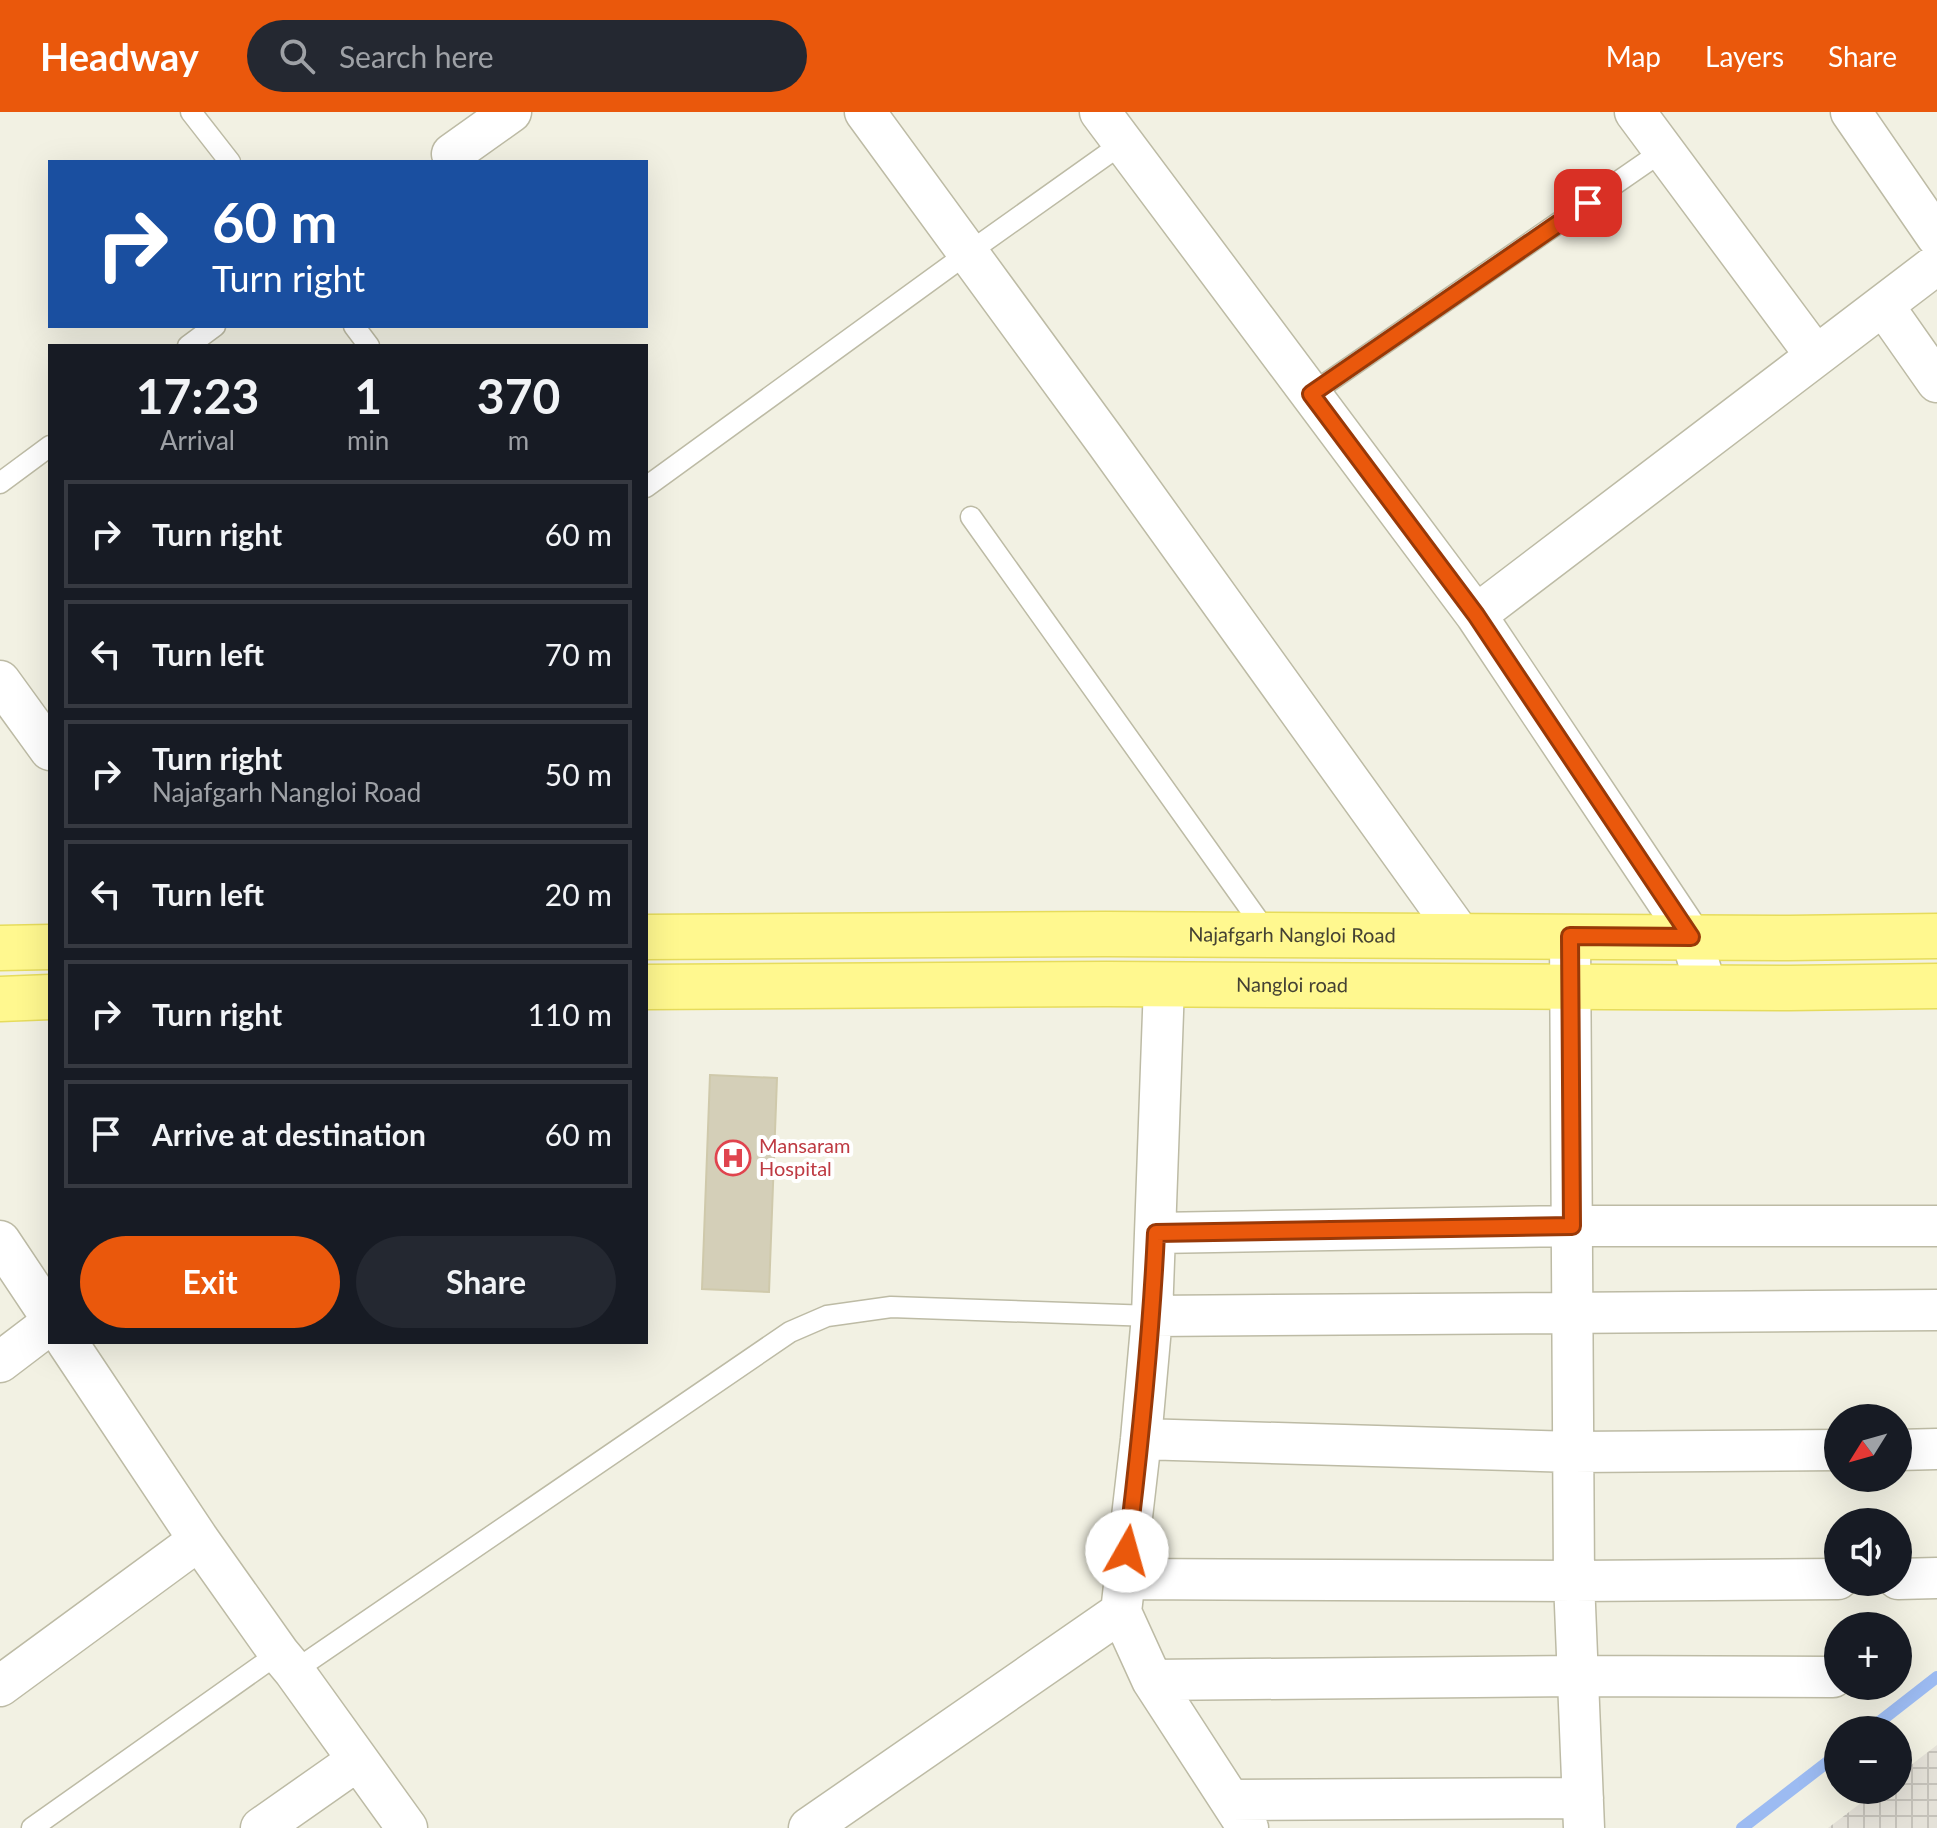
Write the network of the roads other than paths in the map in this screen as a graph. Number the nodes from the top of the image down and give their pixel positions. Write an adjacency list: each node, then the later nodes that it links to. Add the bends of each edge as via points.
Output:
1 (191, 112): 9 (lane)
2 (511, 112): 8 (street)
3 (865, 112): 11 (street)
4 (1635, 112): 7 (street)
5 (1856, 114): 10 (street)
6 (1112, 128): 11 (lane); 18 (street)
7 (1664, 150): 16 (street); 18 (lane)
8 (452, 154)
9 (228, 160)
10 (1937, 237)
11 (968, 253): 21 (lane); 27 (street)
12 (1937, 264): 13 (street)
13 (1883, 305): 16 (street); 17 (street)
14 (212, 328): 15 (lane)
15 (191, 344)
16 (1816, 356): 23 (street)
17 (1937, 382)
18 (1311, 394): 23 (street)
19 (48, 447): 20 (lane)
20 (0, 483)
21 (648, 486)
22 (971, 517): 26 (lane)
23 (1476, 615): 31 (street)
24 (0, 681): 25 (street)
25 (29, 738)
26 (1268, 934): 27 (main road, Najafgarh Nangloi Road); 30 (main road, Najafgarh Nangloi Road)
27 (1461, 936): 28 (main road, Najafgarh Nangloi Road)
28 (1570, 936): 31 (main road, Najafgarh Nangloi Road); 37 (street)
29 (1937, 936): 31 (main road, Najafgarh Nangloi Road)
30 (648, 937)
31 (1691, 937): 38 (street)
32 (48, 947): 33 (main road)
33 (0, 948)
34 (1164, 985): 36 (main road, Nangloi road); 37 (main road, Nangloi road); 43 (street)
35 (1937, 986): 38 (main road, Nangloi road)
36 (648, 987)
37 (1571, 987): 38 (main road, Nangloi road); 41 (street)
38 (1706, 987)
39 (48, 997): 40 (main road)
40 (0, 999)
41 (1572, 1226): 42 (street); 43 (street); 47 (street)
42 (1937, 1226)
43 (1156, 1233): 48 (street)
44 (0, 1241): 46 (street)
45 (1937, 1310): 47 (street)
46 (48, 1313)
47 (1572, 1314): 48 (street); 56 (street)
48 (1152, 1316): 52 (street); 63 (lane, via 891,1307 827,1316 790,1332)
49 (48, 1326): 51 (street)
50 (68, 1344): 57 (street)
51 (0, 1362)
52 (1141, 1439): 56 (street); 62 (street)
53 (1937, 1449): 55 (street)
54 (1824, 1450): 56 (street)
55 (1912, 1450)
56 (1573, 1452): 61 (street)
57 (199, 1540): 63 (street); 67 (street)
58 (1937, 1578): 60 (street)
59 (1824, 1579): 61 (street)
60 (1912, 1579)
61 (1574, 1581): 62 (street); 64 (street)
62 (1122, 1596): 66 (street); 74 (street)
63 (287, 1662): 68 (street); 71 (lane)
64 (1578, 1676): 65 (street); 66 (street); 69 (street)
65 (1824, 1677)
66 (1152, 1680): 70 (street)
67 (0, 1686)
68 (358, 1760): 72 (street); 73 (street)
69 (1584, 1813): 70 (street)
70 (1239, 1814)
71 (32, 1828)
72 (261, 1828)
73 (407, 1828)
74 (809, 1828)

